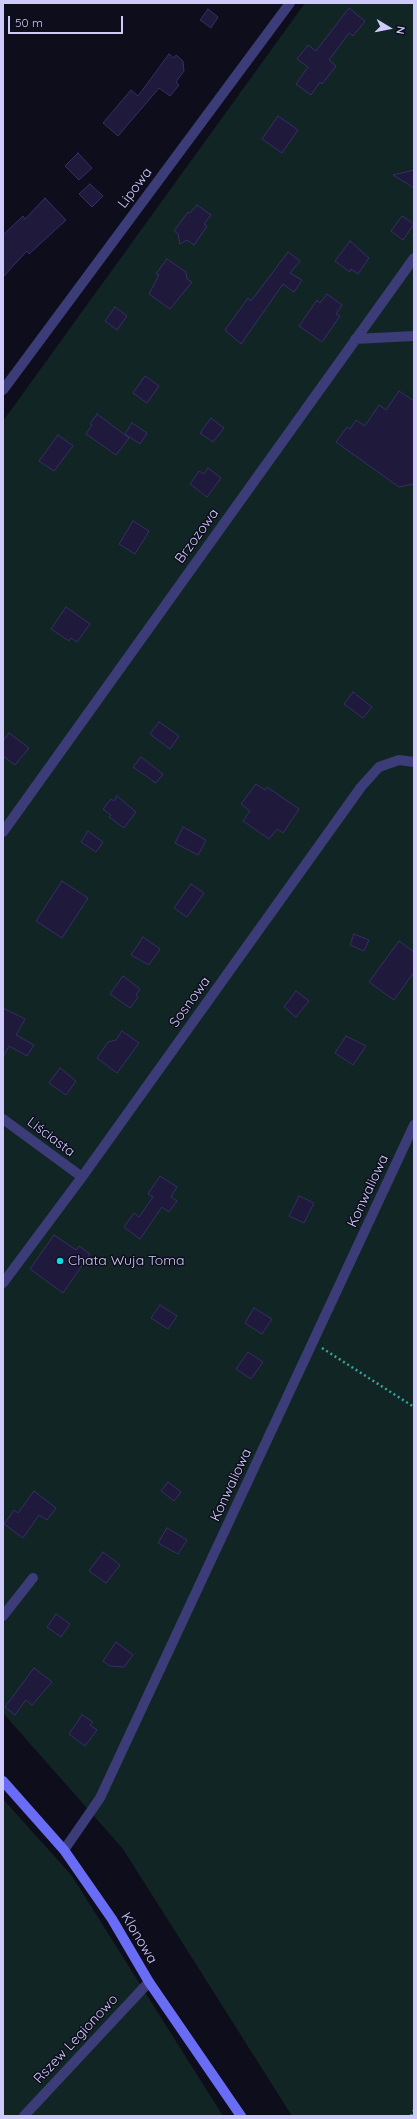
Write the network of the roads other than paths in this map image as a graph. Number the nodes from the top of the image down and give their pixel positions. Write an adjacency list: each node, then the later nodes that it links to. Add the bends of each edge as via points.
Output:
1 (290, 3): 5 (street, Lipowa)
2 (414, 258): 4 (street, Brzozowa)
3 (414, 336): 4 (street)
4 (355, 339): 7 (street, Brzozowa)
5 (3, 390)
6 (414, 762): 10 (street, Sosnowa, via 399,760 379,767 361,787)
7 (3, 832)
8 (3, 1119): 10 (street, Liściasta)
9 (414, 1125): 15 (street, Konwaliowa, via 100,1798)
10 (82, 1177): 11 (street, Sosnowa)
11 (3, 1283)
12 (33, 1578): 13 (street)
13 (3, 1616)
14 (3, 1781): 15 (street, Klonowa)
15 (64, 1850): 16 (street, Klonowa, via 112,1919)
16 (149, 1982): 17 (street, Rszew Legionowo); 18 (street, Klonowa)
17 (24, 2116)
18 (241, 2116)

